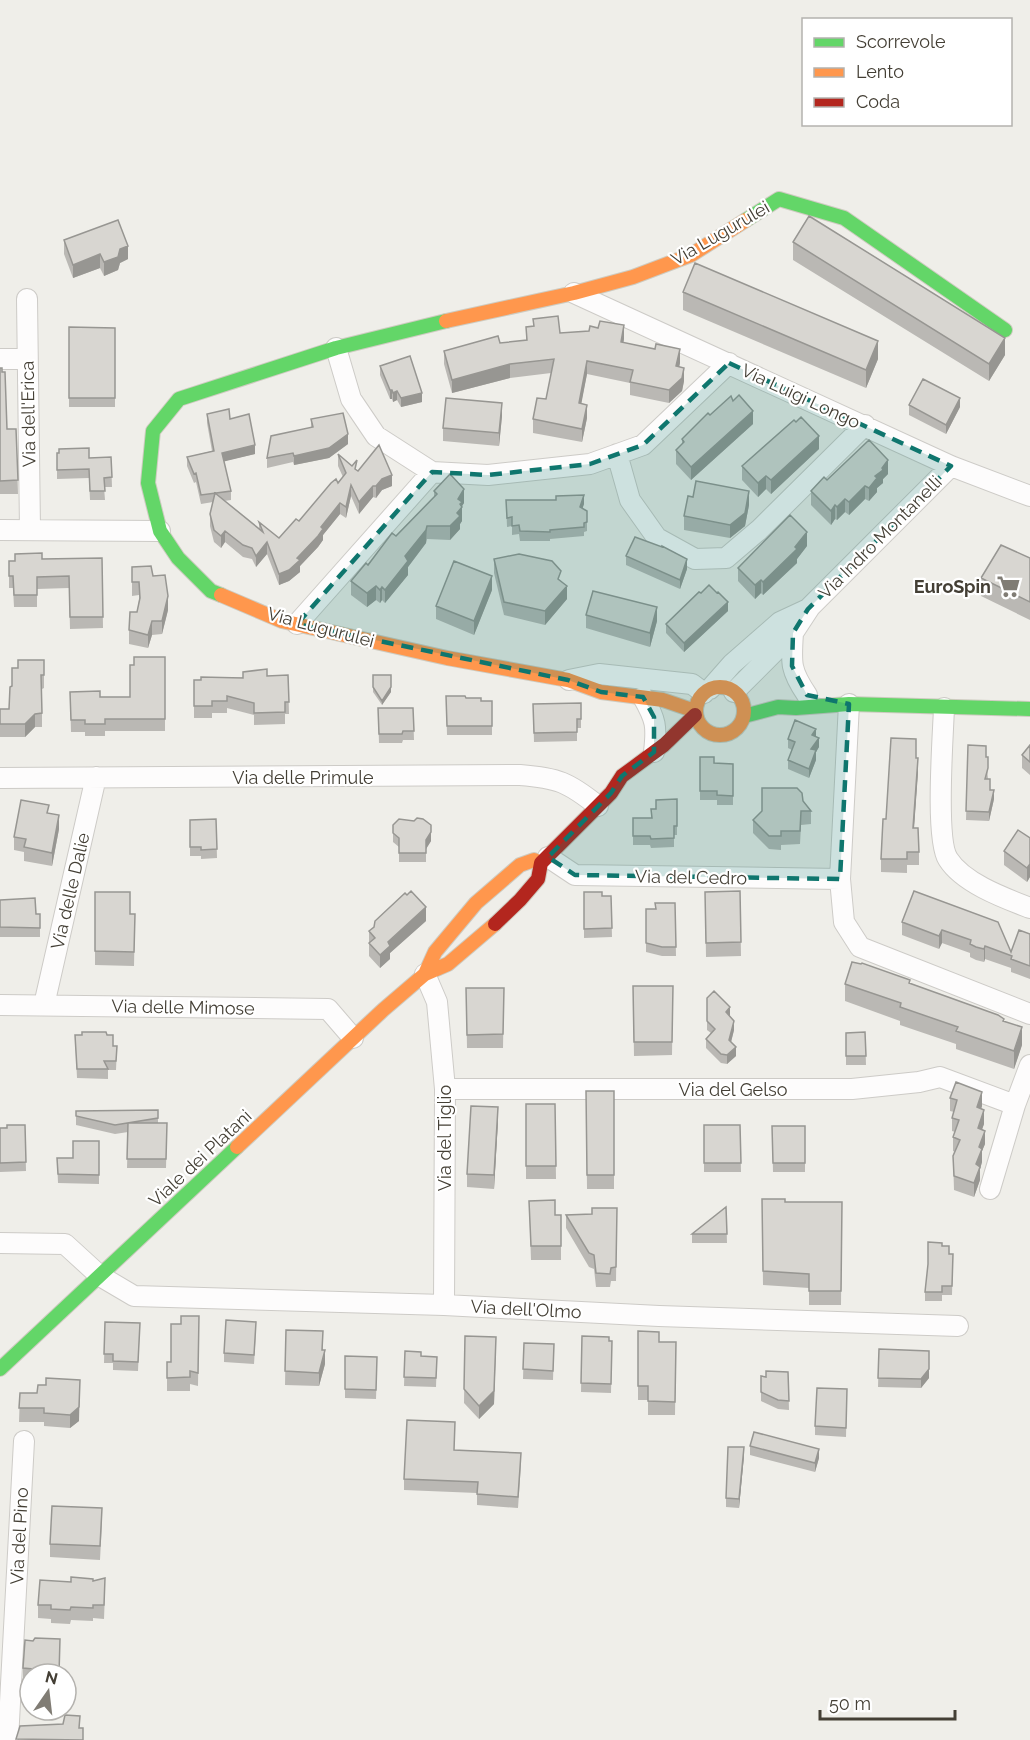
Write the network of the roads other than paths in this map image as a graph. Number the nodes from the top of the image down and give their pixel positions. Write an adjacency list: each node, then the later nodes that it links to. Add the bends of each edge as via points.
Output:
1 (574, 293): 3 (main road, Via Lugurulei, via 633,277 691,255 779,199 844,218); 4 (main road, Via Lugurulei); 7 (street, Via Luigi Longo)
2 (27, 299): 6 (street, Via dell'Erica)
3 (1005, 330)
4 (336, 348): 11 (street, via 351,399 376,436); 15 (main road, Via Lugurulei, via 179,399 153,430 148,483)
5 (0, 359): 6 (street)
6 (27, 359): 13 (street, Via dell'Erica)
7 (729, 363): 8 (street, Via Luigi Longo); 9 (street, via 643,445)
8 (865, 425): 9 (street, via 726,558 695,559 657,538 630,500); 10 (street, Via Luigi Longo)
9 (617, 454): 11 (street, via 590,464 488,475)
10 (951, 466): 12 (street, Via Luigi Longo); 16 (street, Via Indro Montanelli)
11 (432, 472): 17 (street)
12 (1030, 496)
13 (30, 529): 14 (street); 15 (street)
14 (0, 530)
15 (160, 531): 17 (main road, Via Lugurulei, via 178,558 211,591)
16 (808, 609): 18 (street, Via Indro Montanelli); 20 (street, Via Indro Montanelli, via 780,622)
17 (297, 624): 19 (main road, Via Lugurulei)
18 (793, 633): 21 (street, Via Indro Montanelli); 22 (street, via 792,666)
19 (568, 680): 20 (street, Via Lugurulei, via 599,675 692,684); 24 (main road, Via Lugurulei, via 601,692)
20 (707, 691): 21 (main road, via 724,687); 28 (main road, Viale dei Platani, via 697,701)
21 (742, 694): 29 (main road)
22 (807, 694): 23 (main road); 25 (main road)
23 (770, 695)
24 (643, 697): 28 (main road, Via Lugurulei, via 663,700); 32 (street, via 654,717)
25 (849, 704): 26 (main road); 29 (main road, via 778,707); 38 (street)
26 (944, 708): 27 (main road); 39 (street, via 941,828 946,858 982,887)
27 (1030, 709)
28 (695, 713): 30 (main road, via 699,724); 32 (main road, Viale dei Platani)
29 (744, 716): 30 (main road, via 729,734)
30 (710, 734): 31 (main road)
31 (693, 744)
32 (654, 752): 36 (main road, Viale dei Platani, via 622,776)
33 (96, 777): 34 (street, Via delle Primule); 36 (street, Via delle Primule, via 520,776 550,778); 42 (street, Via delle Dalie)
34 (0, 778)
35 (629, 788): 36 (main road, Viale dei Platani)
36 (605, 800): 37 (main road, Viale dei Platani)
37 (544, 860): 38 (street, Via del Cedro, via 575,874); 40 (main road, Viale dei Platani, via 538,879 520,900 448,964); 40 (main road, Viale dei Platani, via 520,865 476,903 435,952)
38 (840, 879): 43 (street, via 844,922 860,946)
39 (1030, 908)
40 (425, 974): 44 (main road, Viale dei Platani); 46 (street, Via del Tiglio, via 437,1002)
41 (0, 1005): 42 (street, Via delle Mimose)
42 (44, 1005): 44 (street, Via delle Mimose, via 328,1010)
43 (1030, 1014)
44 (353, 1038): 50 (main road, Viale dei Platani)
45 (1030, 1065): 47 (street)
46 (445, 1089): 47 (street, Via del Gelso, via 852,1089 940,1077); 51 (street, Via del Tiglio)
47 (1015, 1105): 48 (street)
48 (990, 1189)
49 (0, 1243): 50 (street, Via dell'Olmo, via 65,1244)
50 (100, 1276): 51 (street, Via dell'Olmo, via 134,1296); 53 (main road, Viale dei Platani)
51 (444, 1305): 52 (street, Via dell'Olmo)
52 (958, 1326)
53 (0, 1369)
54 (24, 1441): 55 (street, Via del Pino)
55 (5, 1702): 56 (street, Via del Pino)
56 (8, 1740)

